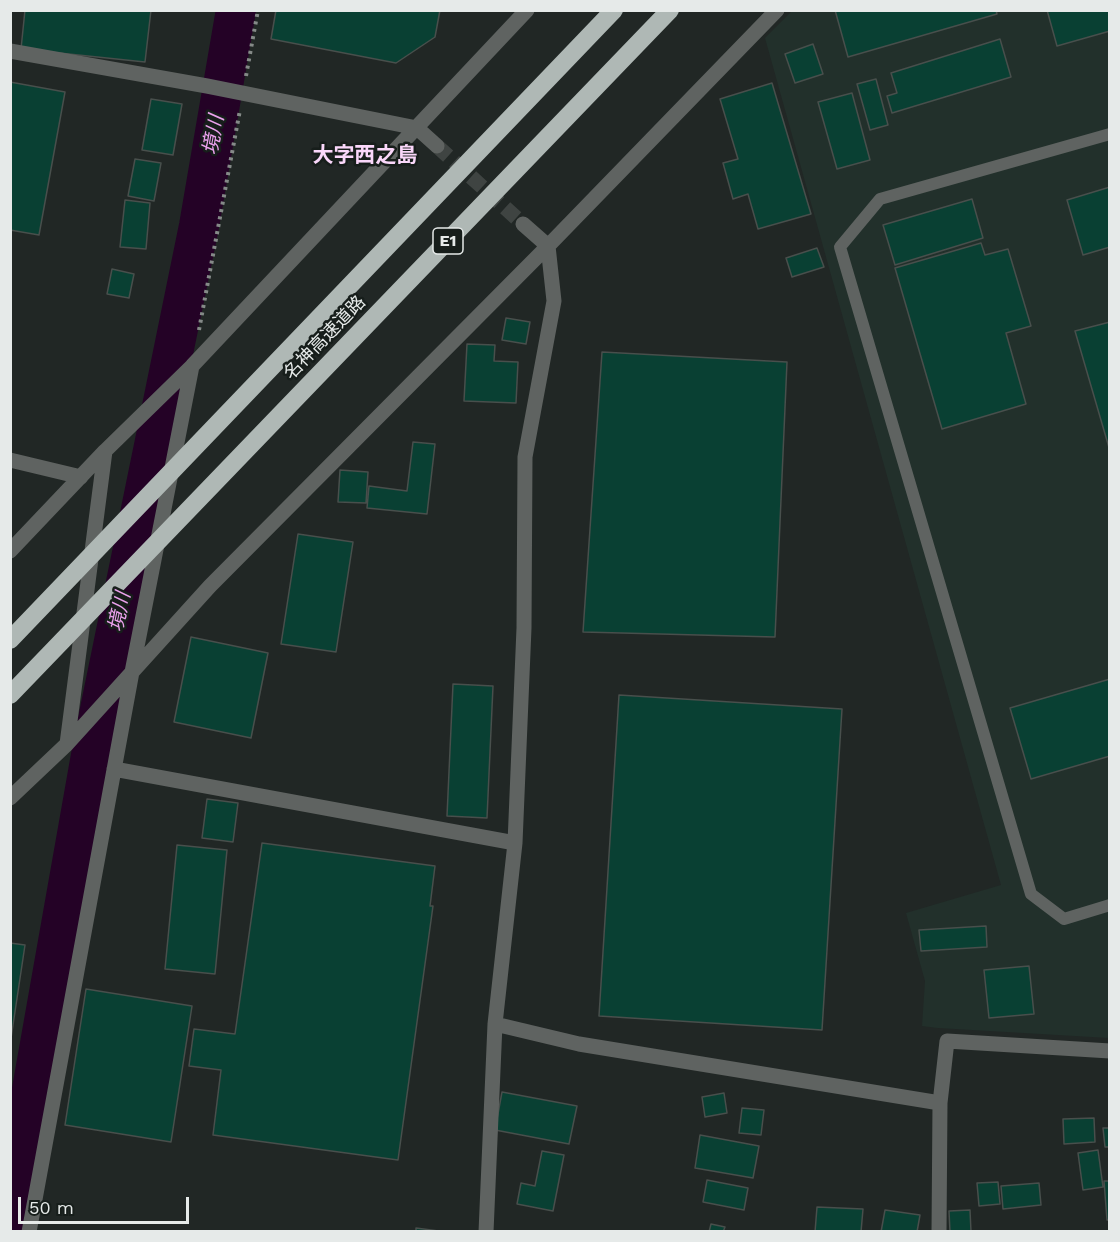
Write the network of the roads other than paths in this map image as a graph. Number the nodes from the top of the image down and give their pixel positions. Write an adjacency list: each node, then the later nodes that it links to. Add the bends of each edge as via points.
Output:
1 (527, 10): 6 (street)
2 (614, 10): 16 (highway, 名神高速道路 / E1)
3 (670, 10): 18 (highway, 名神高速道路 / E1)
4 (777, 10): 10 (street)
5 (10, 51): 6 (street, via 244,92)
6 (417, 128): 8 (street); 11 (street)
7 (1110, 134): 23 (lane, via 880,199 840,247 1031,894 1064,920)
8 (437, 146)
9 (522, 224): 10 (street)
10 (548, 246): 17 (street, via 210,586); 22 (street, via 554,301 525,457 524,628)
11 (192, 366): 12 (street); 17 (street)
12 (109, 447): 14 (street); 19 (street)
13 (10, 460): 14 (street)
14 (81, 477): 15 (street)
15 (10, 551)
16 (10, 639)
17 (132, 672): 19 (street); 20 (street)
18 (10, 695)
19 (67, 744): 21 (street)
20 (114, 769): 22 (street); 27 (street)
21 (10, 798)
22 (515, 843): 24 (street)
23 (1110, 905)
24 (495, 1023): 26 (street, via 579,1044); 28 (street)
25 (1110, 1051): 26 (street, via 947,1041)
26 (940, 1103): 29 (street)
27 (29, 1232)
28 (486, 1232)
29 (939, 1232)

